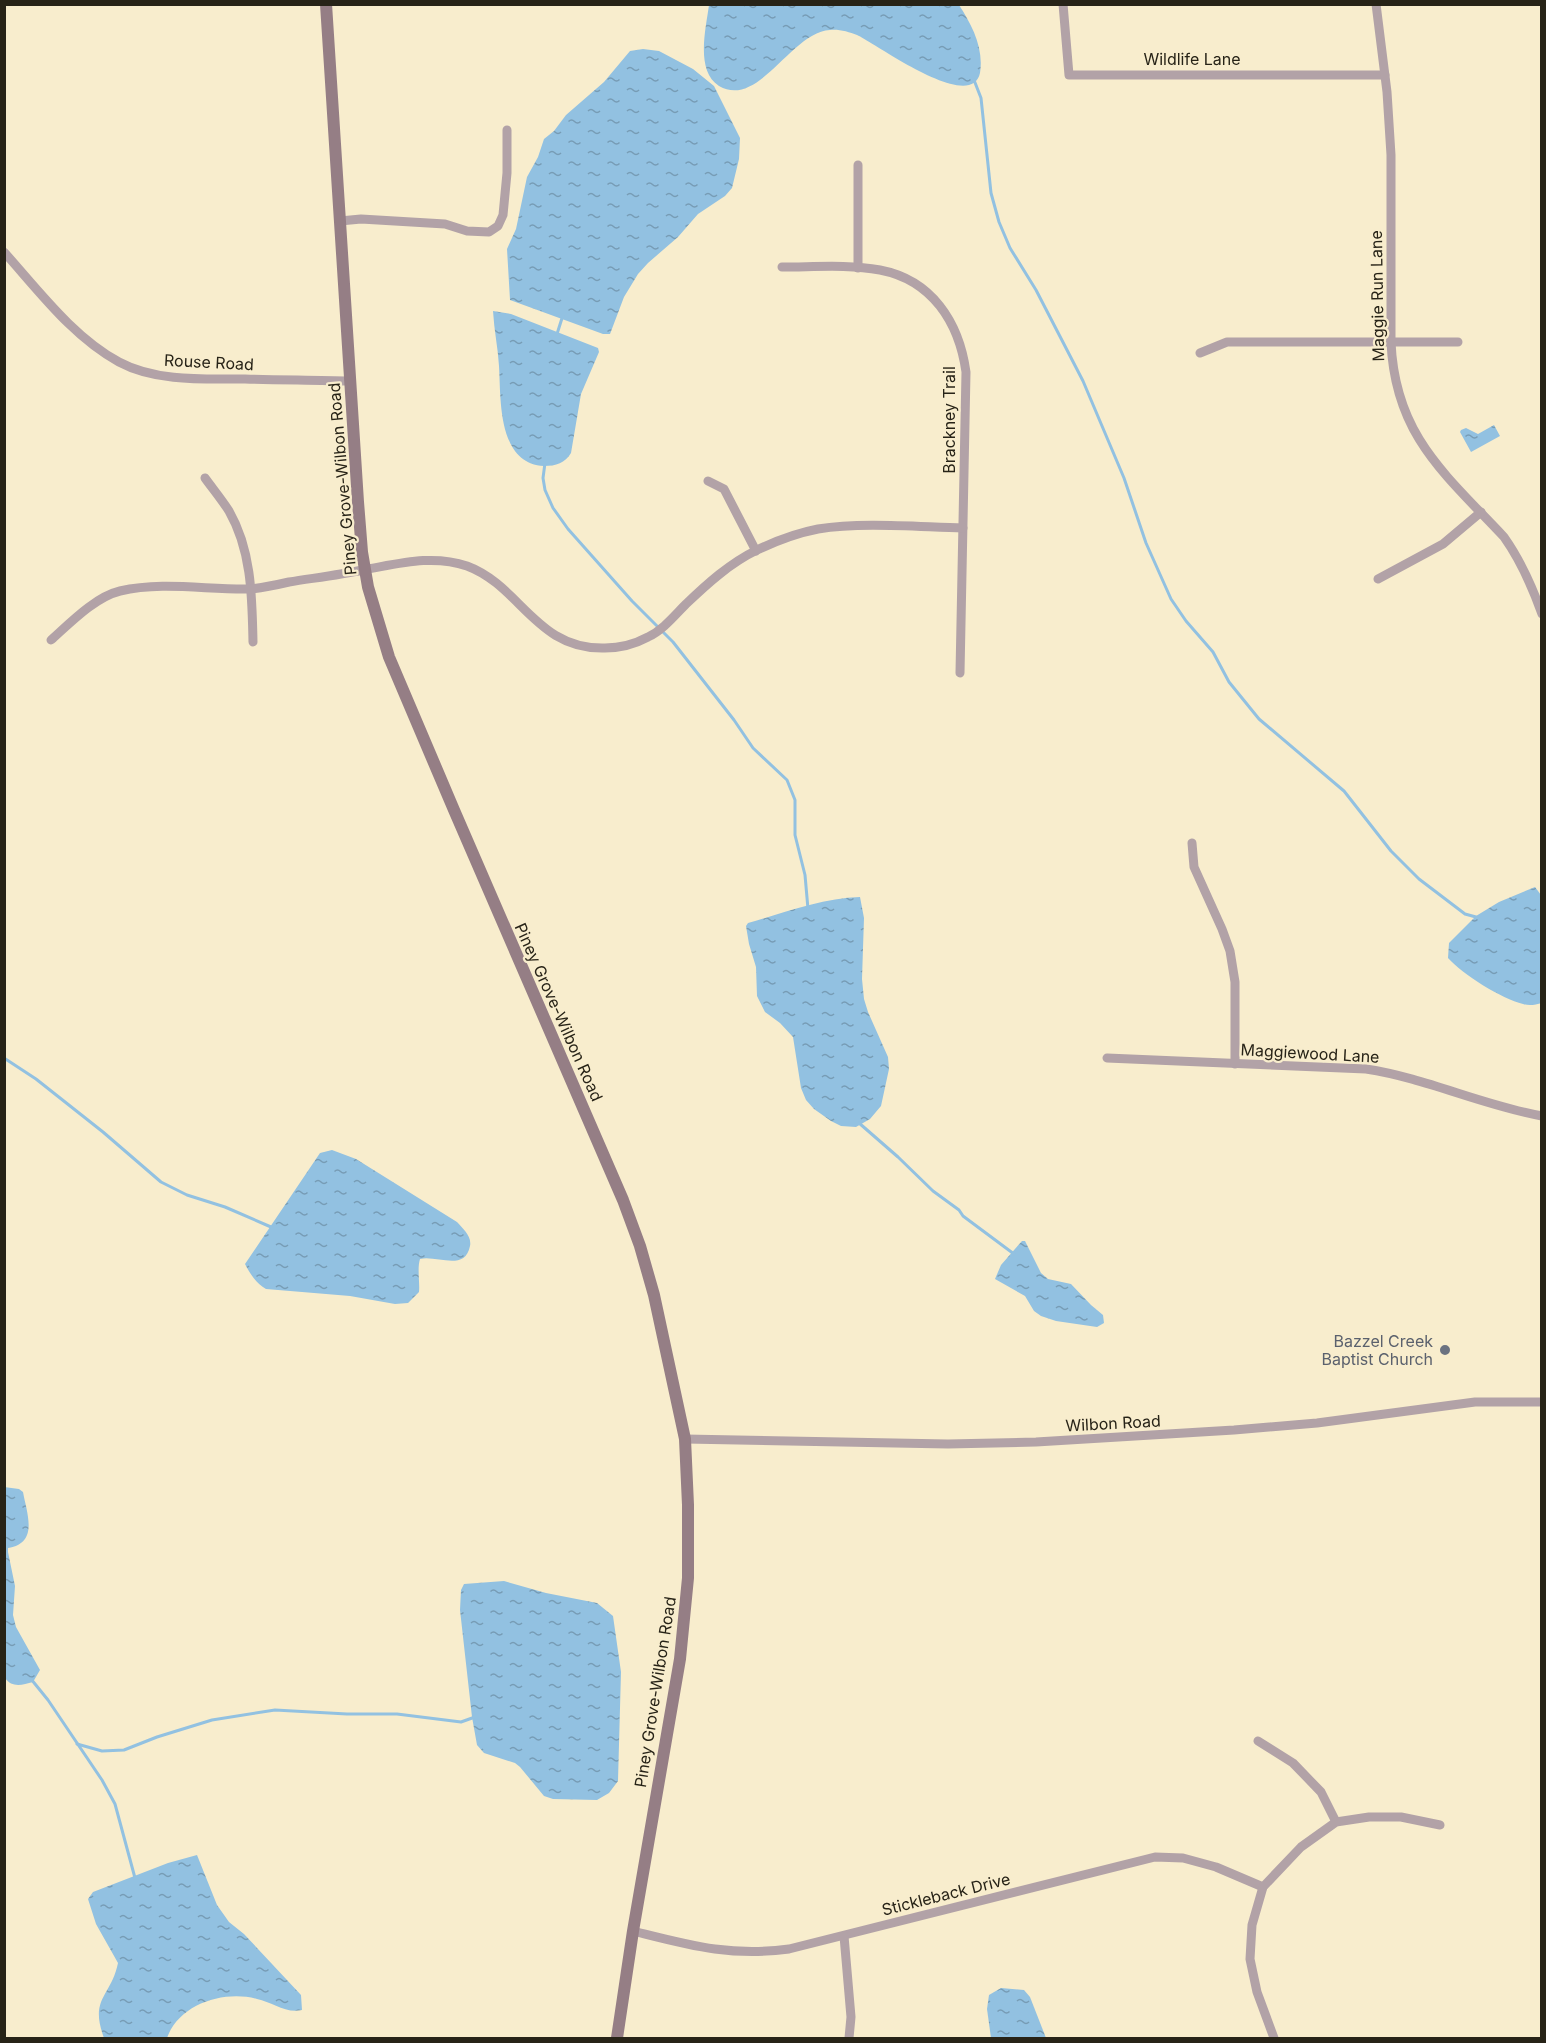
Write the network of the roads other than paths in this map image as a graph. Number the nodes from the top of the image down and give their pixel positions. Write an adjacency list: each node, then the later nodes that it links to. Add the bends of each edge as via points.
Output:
1 (326, 4): 7 (street, Piney Grove-Wilbon Road)
2 (1063, 4): 4 (street, Wildlife Lane, via 1069,75)
3 (1376, 4): 4 (street, Maggie Run Lane)
4 (1385, 75): 11 (street, Maggie Run Lane, via 1391,155)
5 (507, 130): 7 (street, via 503,215 498,226 489,232 445,224)
6 (858, 165): 10 (street)
7 (340, 221): 14 (street, Piney Grove-Wilbon Road)
8 (4, 252): 14 (street, Rouse Road, via 78,332 97,348 142,371 194,378)
9 (782, 267): 10 (street, Brackney Trail)
10 (858, 268): 18 (street, Brackney Trail, via 896,274 918,286 947,315 960,340 966,372)
11 (1391, 342): 12 (street); 13 (street, via 1227,342); 17 (street, Maggie Run Lane, via 1397,389 1411,428 1432,459)
12 (1458, 342)
13 (1200, 353)
14 (350, 381): 20 (street, Piney Grove-Wilbon Road)
15 (205, 478): 22 (street, via 230,512 244,546)
16 (708, 481): 19 (street, via 724,489)
17 (1481, 512): 21 (street, via 1443,544); 23 (street, Maggie Run Lane, via 1514,550)
18 (963, 528): 19 (street, via 818,529); 26 (street, Brackney Trail)
19 (756, 551): 20 (street, via 720,574 651,637 604,648 575,644 551,633 500,587 468,567 421,560)
20 (365, 570): 22 (street); 32 (street, Piney Grove-Wilbon Road, via 389,657 640,1246)
21 (1378, 579)
22 (252, 589): 24 (street, via 156,586 118,591 90,607); 25 (street)
23 (1542, 614)
24 (51, 640)
25 (254, 642)
26 (960, 673)
27 (1192, 843): 29 (street, via 1194,867 1222,929 1234,970)
28 (1107, 1058): 29 (street, Maggiewood Lane)
29 (1235, 1064): 30 (street, Maggiewood Lane, via 1386,1072)
30 (1542, 1116)
31 (1542, 1402): 32 (street, Wilbon Road, via 1475,1402 1317,1423 1036,1442)
32 (685, 1439): 37 (street, Piney Grove-Wilbon Road, via 688,1567 680,1659)
33 (1258, 1741): 34 (street, via 1293,1763 1321,1792)
34 (1336, 1822): 35 (street, via 1401,1817); 36 (street, via 1301,1847)
35 (1440, 1825)
36 (1263, 1887): 38 (street, Stickleback Drive, via 1216,1867 1183,1858 1155,1857); 41 (street, via 1252,1925 1250,1959)
37 (633, 1931): 38 (street, Stickleback Drive, via 705,1949 753,1952 789,1949); 39 (street, Piney Grove-Wilbon Road)
38 (844, 1936): 40 (street, via 851,2017)
39 (617, 2038)
40 (849, 2038)
41 (1274, 2038)

